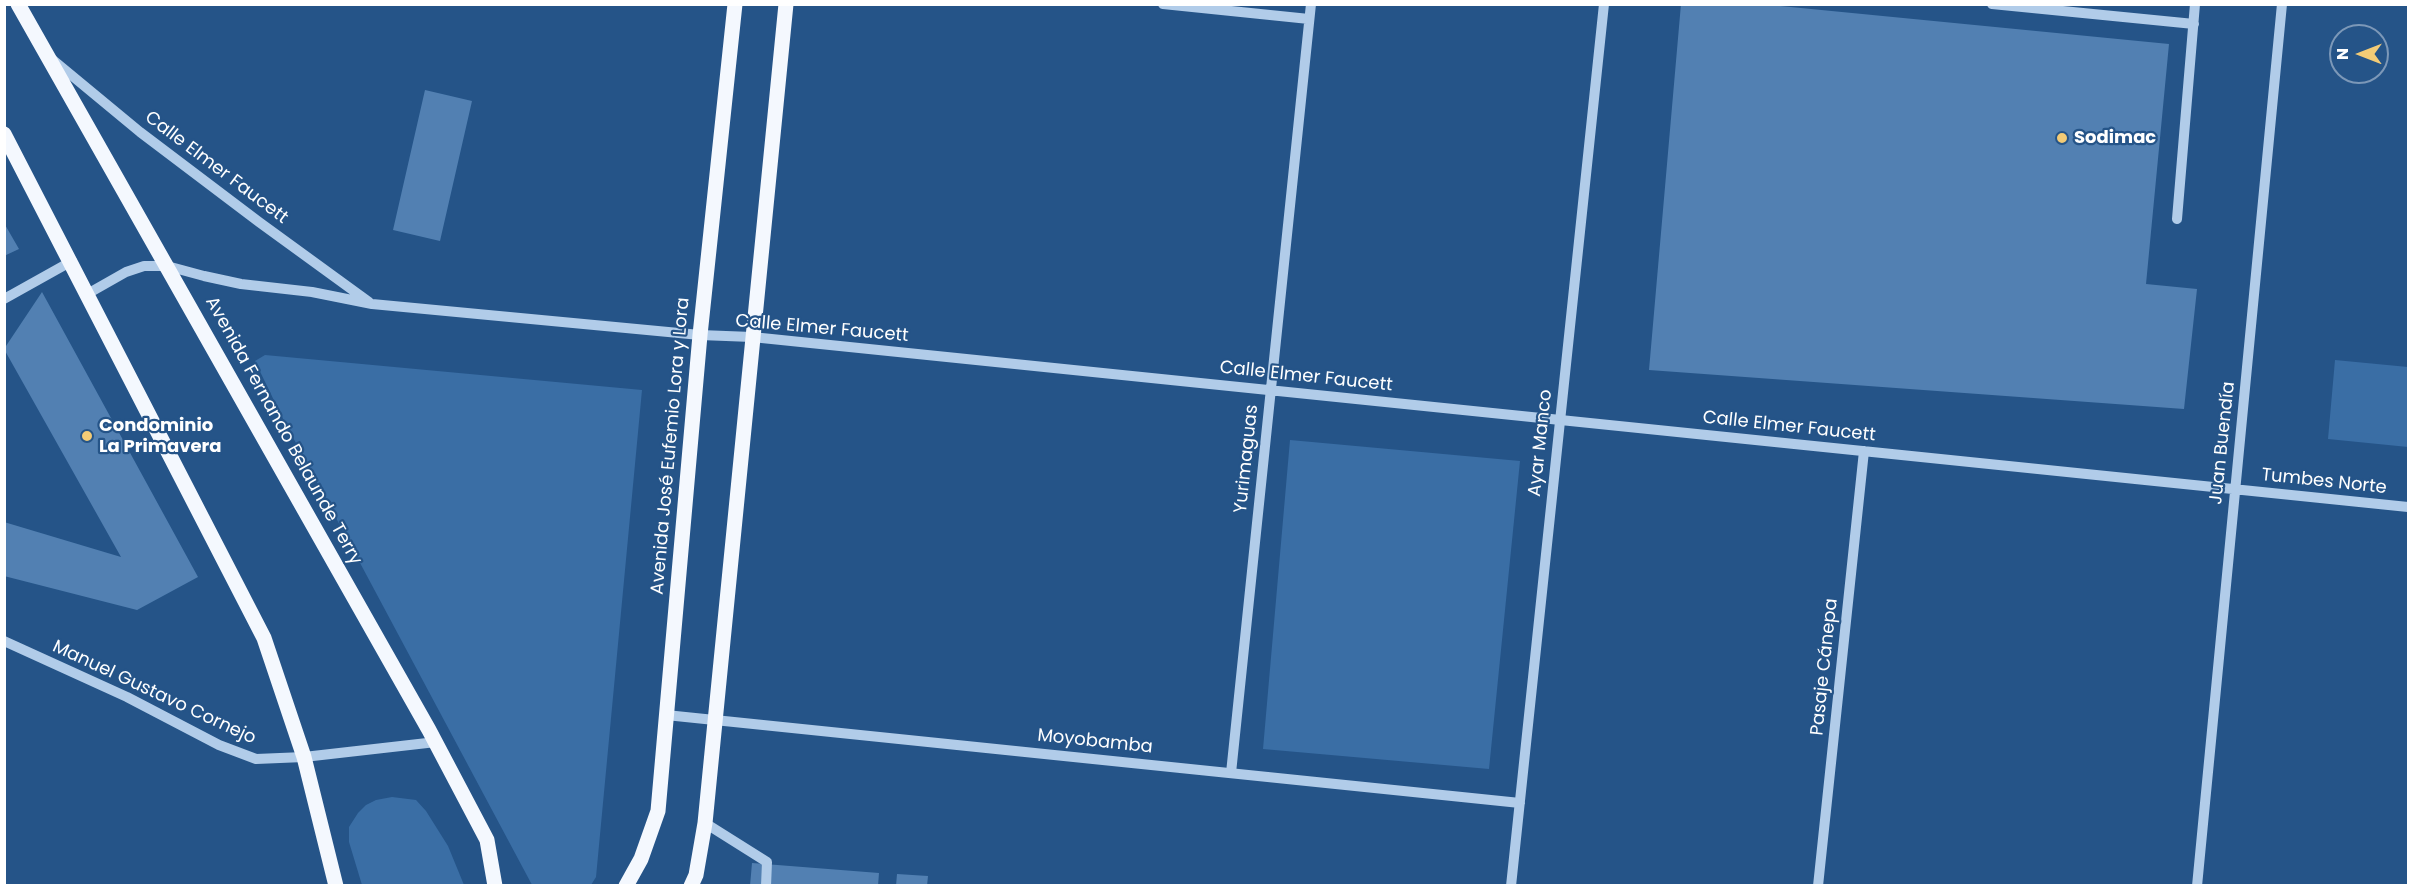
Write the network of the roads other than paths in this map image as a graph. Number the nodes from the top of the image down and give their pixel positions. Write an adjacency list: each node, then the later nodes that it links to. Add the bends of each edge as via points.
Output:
1 (18, 4): 12 (main road, Avenida Fernando Belaunde Terry)
2 (735, 4): 20 (main road, Avenida José Eufemio Lora y Lora)
3 (786, 4): 21 (main road)
4 (1163, 4): 10 (street)
5 (1311, 4): 10 (street, Yurimaguas)
6 (1604, 4): 23 (street, Ayar Manco)
7 (1992, 4): 11 (street)
8 (2195, 4): 11 (street)
9 (2282, 4): 25 (street, Juan Buendía)
10 (1309, 19): 22 (street, Yurimaguas)
11 (2193, 24): 14 (street)
12 (44, 53): 16 (main road, Avenida Fernando Belaunde Terry); 19 (street, Calle Elmer Faucett, via 140,132)
13 (4, 134): 15 (main road)
14 (2176, 219)
15 (72, 261): 17 (main road); 18 (street)
16 (167, 266): 17 (street, Calle Elmer Faucett, via 144,266 126,272); 19 (street, Calle Elmer Faucett, via 241,284); 30 (main road, Avenida Fernando Belaunde Terry)
17 (89, 293): 31 (main road, via 264,638)
18 (4, 299)
19 (372, 304): 20 (street, Calle Elmer Faucett)
20 (700, 335): 21 (street, Calle Elmer Faucett); 28 (main road, Avenida José Eufemio Lora y Lora)
21 (752, 337): 22 (street, Calle Elmer Faucett); 29 (main road)
22 (1271, 390): 23 (street, Calle Elmer Faucett); 32 (street, Yurimaguas)
23 (1560, 419): 24 (street, Calle Elmer Faucett); 33 (street, Ayar Manco)
24 (1864, 451): 25 (street, Calle Elmer Faucett); 41 (street, Pasaje Cánepa)
25 (2235, 490): 26 (street, Tumbes Norte); 42 (street, Juan Buendía)
26 (2409, 507)
27 (4, 641): 31 (street, Manuel Gustavo Cornejo, via 127,697 219,745 256,759)
28 (666, 716): 29 (street, Moyobamba); 37 (main road, Avenida José Eufemio Lora y Lora, via 658,811 641,859)
29 (715, 720): 32 (street, Moyobamba); 34 (main road)
30 (436, 742): 31 (street, Manuel Gustavo Cornejo); 36 (main road, Avenida Fernando Belaunde Terry, via 487,840)
31 (304, 757): 35 (main road)
32 (1232, 773): 33 (street, Moyobamba)
33 (1520, 803): 40 (street, Ayar Manco)
34 (705, 823): 38 (main road); 39 (street, via 767,862)
35 (336, 885)
36 (495, 885)
37 (626, 885)
38 (691, 885)
39 (765, 885)
40 (1511, 885)
41 (1818, 885)
42 (2197, 885)

